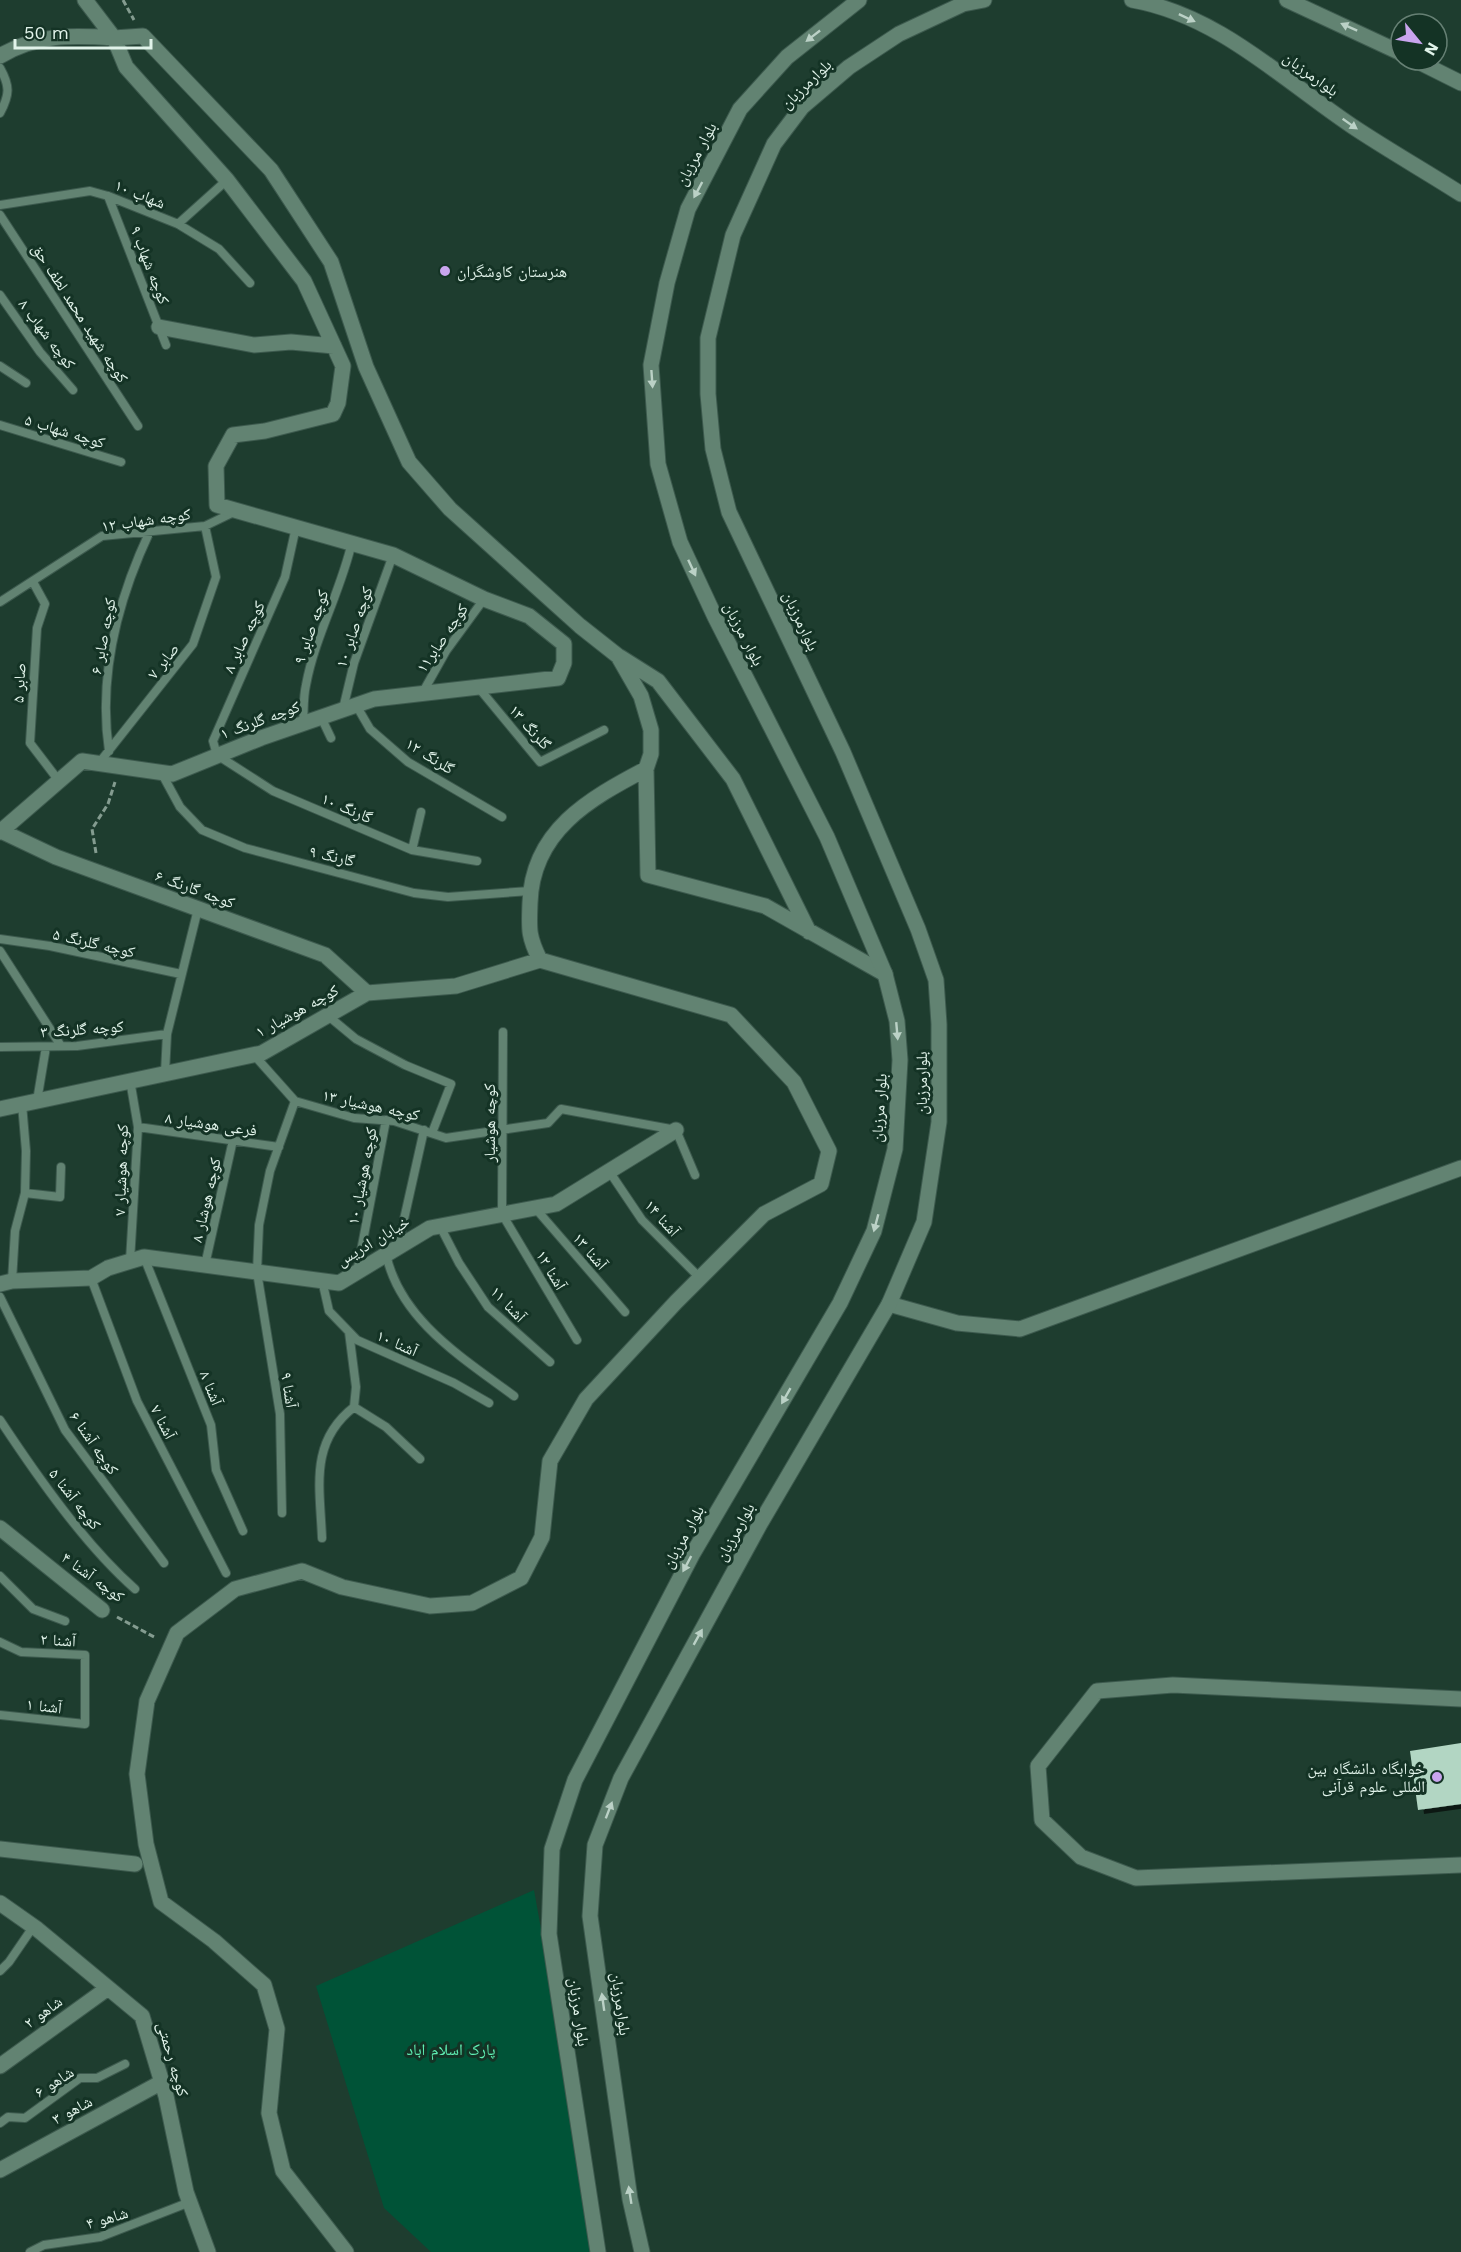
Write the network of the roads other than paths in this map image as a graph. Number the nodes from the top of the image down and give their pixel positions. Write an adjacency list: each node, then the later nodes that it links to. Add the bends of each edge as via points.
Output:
1 (86, 0): 6 (street)
2 (859, 0): 65 (street, بلوار مرزبان, one-way to 65, via 787,57 740,109 688,209 667,283 651,365 658,464 680,542 827,837)
3 (984, 0): 106 (street, بلوارمرزبان, via 963,4 899,34 849,67 802,107 774,144 733,235 708,338 713,449 729,512 843,753 936,980 939,1122 924,1222)
4 (1132, 0): 14 (street, بلوارمرزبان, one-way to 14, via 1158,5 1220,33 1352,126)
5 (1287, 0): 7 (street, one-way to 5)
6 (114, 38): 8 (street, via 66,35 18,46); 13 (street, via 126,68); 39 (street, via 143,36 271,170 331,262 366,367 409,462 450,509)
7 (1389, 47)
8 (0, 56)
9 (0, 68): 12 (lane, via 9,86)
10 (1439, 72): 11 (street)
11 (1461, 83)
12 (0, 113)
13 (227, 180): 18 (lane); 23 (street, via 304,281)
14 (1461, 194)
15 (108, 196): 16 (lane, شهاب ۱۰, via 90,191); 18 (lane, شهاب ۱۰); 21 (lane, کوچه شهاب ۹)
16 (0, 205)
17 (0, 215): 28 (lane, کوچه شهید محمد لطف حق)
18 (178, 224): 19 (lane, شهاب ۱۰, via 219,249)
19 (250, 283)
20 (0, 295): 26 (lane, کوچه شهاب ۸, via 40,352)
21 (159, 327): 22 (lane, کوچه شهاب ۹); 23 (street, via 254,345 291,342)
22 (166, 345)
23 (334, 346): 30 (street, via 343,366 333,414 233,435 216,466 217,505)
24 (0, 366): 25 (lane)
25 (26, 383)
26 (73, 390)
27 (0, 425): 29 (lane, کوچه شهاب ۵)
28 (138, 426)
29 (122, 462)
30 (238, 510): 31 (lane, کوچه شهاب ۱۲); 32 (street)
31 (205, 526): 33 (lane, کوچه شهاب ۱۲); 47 (lane, صابر ۷, via 216,577 193,644)
32 (296, 527): 34 (street); 48 (lane, کوچه صابر ۸, via 285,577 213,741)
33 (150, 531): 36 (lane, کوچه شهاب ۱۲, via 102,536); 47 (lane, کوچه صابر ۶, via 129,577 110,661 104,716)
34 (352, 542): 35 (street); 44 (lane, کوچه صابر ۹, via 346,571 305,686)
35 (393, 555): 37 (street); 42 (lane, کوچه صابر ۱۰, via 354,663)
36 (33, 582): 38 (lane, کوچه شهاب ۱۲); 52 (lane, صابر ۵, via 45,604 37,628 30,743)
37 (484, 599): 40 (street, کوچه گلرنگ ۱, via 529,616 564,644 564,663 558,678); 41 (lane, کوچه صابر۱۱, via 446,651)
38 (0, 602)
39 (618, 656): 50 (street, via 641,696 651,730 651,754); 60 (street, via 658,681 733,779)
40 (476, 685): 41 (street, کوچه گلرنگ ۱); 45 (lane, گلرنگ ۱۳, via 540,762)
41 (423, 692): 42 (street, کوچه گلرنگ ۱)
42 (349, 707): 43 (street, کوچه گلرنگ ۱); 54 (lane, گلرنگ ۱۲, via 408,762)
43 (321, 717): 44 (street, کوچه گلرنگ ۱); 46 (lane)
44 (303, 723): 48 (street, کوچه گلرنگ ۱)
45 (604, 730)
46 (331, 738)
47 (109, 751): 49 (lane, صابر ۷)
48 (217, 755): 51 (street, کوچه گلرنگ ۱, via 172,774); 56 (lane, گارنگ ۱۰, via 273,790)
49 (99, 763): 51 (street, کوچه گلرنگ ۱); 52 (street, کوچه گلرنگ ۱, via 82,761)
50 (646, 769): 58 (street, via 598,794 550,836 533,871); 60 (street, via 648,875 765,906)
51 (161, 772): 58 (lane, گارنگ ۹, via 180,807 202,830 245,848 414,893 448,897)
52 (59, 781): 55 (street, کوچه گلرنگ ۱)
53 (421, 812): 56 (lane)
54 (502, 817)
55 (0, 831): 59 (street, کوچه گارنگ ۶, via 56,857)
56 (412, 850): 57 (lane, گارنگ ۱۰)
57 (477, 861)
58 (530, 891): 63 (street, via 529,938)
59 (198, 909): 64 (lane); 66 (street, کوچه گارنگ ۶, via 326,955)
60 (809, 932): 65 (street)
61 (0, 939): 64 (lane, کوچه گلرنگ ۵)
62 (0, 951): 70 (lane)
63 (540, 960): 66 (street, کوچه هوشیار ۱, via 456,986); 102 (street, via 731,1015 794,1082 830,1151 821,1184 764,1214)
64 (181, 974): 69 (lane)
65 (885, 974): 146 (street, بلوار مرزبان, one-way to 146, via 897,1022 900,1060 895,1149 874,1231 840,1303 692,1555 585,1759 552,1849 549,1934)
66 (367, 993): 67 (street, کوچه هوشیار ۱)
67 (327, 1015): 73 (street, کوچه هوشیار ۱, via 262,1053); 85 (lane, via 356,1039 451,1084)
68 (503, 1032): 84 (lane, کوچه هوشیار)
69 (167, 1034): 70 (lane, کوچه گلرنگ ۳); 74 (lane)
70 (61, 1046): 72 (lane, کوچه گلرنگ ۳)
71 (0, 1047): 72 (lane, کوچه گلرنگ ۳)
72 (46, 1047): 76 (lane)
73 (253, 1054): 74 (street, کوچه هوشیار ۱); 77 (lane)
74 (165, 1072): 75 (street, کوچه هوشیار ۱)
75 (130, 1080): 76 (street, کوچه هوشیار ۱); 81 (lane, کوچه هوشیار ۷)
76 (37, 1101): 78 (street, کوچه هوشیار ۱)
77 (295, 1101): 80 (lane, کوچه هوشیار ۱۳, via 354,1118); 87 (lane, آشنا ۹)
78 (22, 1104): 79 (street, کوچه هوشیار ۱); 92 (lane)
79 (0, 1109)
80 (386, 1120): 82 (lane, کوچه هوشیار ۱۳); 100 (lane, کوچه هوشیار ۱۰)
81 (138, 1127): 86 (lane, فرعی هوشیار ۸); 97 (lane, کوچه هوشیار ۷)
82 (424, 1130): 85 (lane, کوچه هوشیار ۱۳); 96 (lane)
83 (676, 1130): 84 (lane, کوچه هوشیار ۱۳, via 561,1109 548,1123); 90 (street, خیابان ادریس); 91 (lane)
84 (502, 1131): 85 (lane, کوچه هوشیار ۱۳, via 446,1138); 94 (lane, کوچه هوشیار)
85 (432, 1133)
86 (233, 1140): 87 (lane, فرعی هوشیار ۸); 98 (lane, کوچه هوشار ۸)
87 (279, 1147): 99 (lane, آشنا ۹, via 259,1226)
88 (61, 1167): 92 (lane, via 60,1197)
89 (1461, 1168): 106 (street, via 1020,1329 957,1323)
90 (609, 1171): 93 (street, خیابان ادریس, via 556,1204); 102 (lane, آشنا ۱۴, via 642,1220)
91 (695, 1175)
92 (25, 1193): 104 (lane)
93 (535, 1208): 94 (street, خیابان ادریس); 107 (lane, آشنا ۱۳)
94 (502, 1214): 95 (street, خیابان ادریس); 109 (lane, آشنا ۱۲)
95 (440, 1226): 96 (street, خیابان ادریس); 110 (lane, آشنا ۱۱, via 488,1307)
96 (392, 1250): 100 (street, خیابان ادریس); 111 (lane, آشنا ۱۰, via 391,1275 414,1311 441,1341)
97 (137, 1260): 98 (street, خیابان ادریس); 101 (street, خیابان ادریس, via 108,1268); 118 (lane, آشنا ۸, via 211,1425 216,1470)
98 (206, 1265): 99 (street, خیابان ادریس)
99 (257, 1272): 103 (street, خیابان ادریس); 116 (lane, آشنا ۹, via 280,1414)
100 (357, 1272): 103 (street, خیابان ادریس, via 339,1283)
101 (91, 1278): 104 (street, خیابان ادریس); 121 (lane, آشنا ۷, via 137,1401)
102 (700, 1278): 145 (street, via 586,1399 550,1461 542,1537 521,1578 472,1603 430,1606 342,1587 302,1571 235,1589 177,1633 147,1701 137,1774 146,1844 160,1902 214,1941 264,1985 277,2029 269,2113 284,2171)
103 (322, 1280): 108 (lane, آشنا ۱۰, via 329,1311)
104 (6, 1282)
105 (0, 1297): 120 (lane, کوچه آشنا ۶, via 65,1430)
106 (889, 1304): 147 (street, بلوارمرزبان, one-way to 106, via 630,2199 590,1916 595,1845 621,1778 760,1524)
107 (625, 1312)
108 (349, 1332): 112 (lane, آشنا ۱۰, via 357,1340); 113 (lane, via 356,1386)
109 (577, 1340)
110 (550, 1362)
111 (514, 1396)
112 (489, 1403)
113 (354, 1407): 115 (lane, via 386,1426); 119 (lane, via 336,1421 319,1462)
114 (0, 1420): 123 (lane, کوچه آشنا ۵, via 112,1569)
115 (420, 1459)
116 (282, 1513)
117 (0, 1528): 124 (street, کوچه آشنا ۴)
118 (243, 1531)
119 (322, 1538)
120 (164, 1563)
121 (226, 1573)
122 (0, 1576): 125 (lane, via 33,1609)
123 (135, 1589)
124 (102, 1610)
125 (65, 1621)
126 (0, 1642): 129 (lane, آشنا ۲, via 21,1652 85,1655)
127 (1461, 1699): 132 (street, via 1173,1685 1097,1691 1038,1766 1042,1820 1081,1857 1136,1878)
128 (0, 1715): 129 (lane, آشنا ۱)
129 (85, 1724)
130 (0, 1849): 131 (street)
131 (135, 1864)
132 (1461, 1865)
133 (0, 1903): 134 (street, کوچه رحمتی)
134 (33, 1927): 135 (lane); 136 (street, کوچه رحمتی)
135 (0, 1971)
136 (108, 1988): 138 (street, شاهو ۲); 139 (street, کوچه رحمتی, via 142,2016)
137 (125, 2064): 140 (lane, شاهو ۶, via 97,2078 80,2078 25,2118 8,2118)
138 (0, 2066)
139 (162, 2082): 141 (street, شاهو ۳); 142 (street, کوچه رحمتی)
140 (0, 2123)
141 (0, 2170)
142 (190, 2202): 143 (lane, شاهو ۴, via 100,2237 44,2245); 144 (street, کوچه رحمتی)
143 (30, 2252)
144 (208, 2252)
145 (346, 2252)
146 (598, 2252)
147 (642, 2252)

